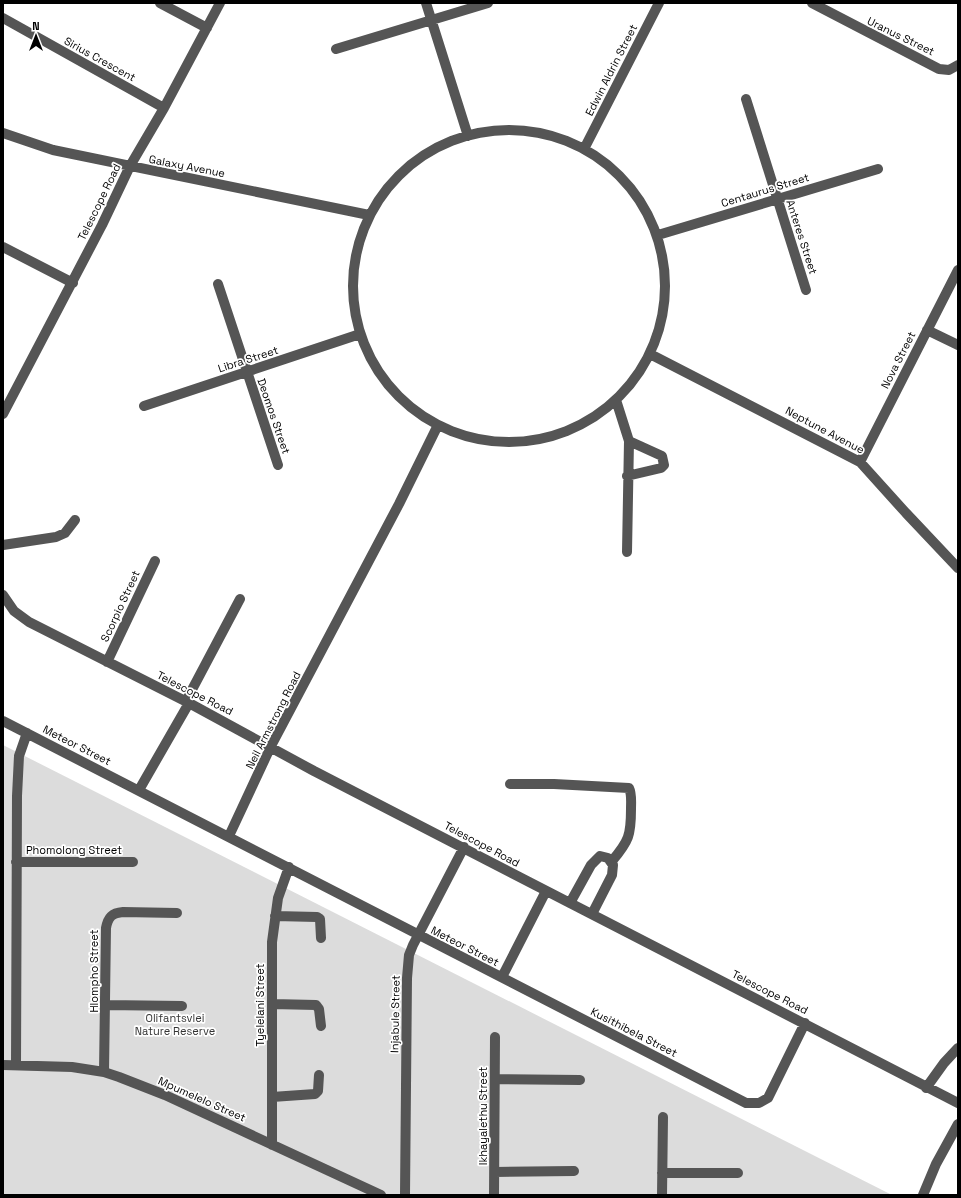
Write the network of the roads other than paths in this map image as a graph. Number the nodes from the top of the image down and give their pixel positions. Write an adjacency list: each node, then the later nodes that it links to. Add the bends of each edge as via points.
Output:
1 (160, 3): 9 (street)
2 (220, 3): 9 (street, Telescope Road)
3 (426, 3): 8 (street)
4 (488, 3): 8 (street)
5 (659, 3): 16 (street, Edwin Aldrin Street)
6 (812, 3): 11 (street, Uranus Street, via 939,68 949,70)
7 (3, 18): 13 (street, Sirius Crescent)
8 (432, 20): 10 (street); 15 (street)
9 (207, 28): 13 (street, Telescope Road)
10 (336, 49)
11 (958, 65)
12 (746, 99): 19 (street, Anteres Street)
13 (164, 108): 17 (street, Telescope Road)
14 (3, 132): 17 (street, Galaxy Avenue, via 53,150)
15 (468, 136): 16 (street, via 491,131 539,132); 20 (street, via 437,147 410,165 387,188)
16 (584, 149): 21 (street, via 608,165 629,185 646,209)
17 (130, 166): 20 (street, Galaxy Avenue); 24 (street, Telescope Road)
18 (878, 169): 19 (street, Centaurus Street)
19 (777, 199): 21 (street, Centaurus Street); 26 (street, Anteres Street)
20 (369, 215): 28 (street, via 358,243 352,273 353,304)
21 (658, 235): 30 (street, via 665,265 666,296 661,326)
22 (3, 247): 24 (street)
23 (958, 270): 27 (street, Nova Street)
24 (72, 283): 34 (street, Telescope Road)
25 (218, 284): 31 (street, Deomos Street)
26 (806, 290)
27 (927, 330): 29 (street); 37 (street, Nova Street)
28 (360, 334): 31 (street, Libra Street); 35 (street, via 377,371 390,387 404,402)
29 (958, 344)
30 (650, 354): 32 (street, via 629,386); 37 (street, Neptune Avenue)
31 (247, 372): 33 (street, Libra Street); 38 (street, Deomos Street)
32 (616, 400): 35 (street, via 574,428 531,440 486,440); 36 (street)
33 (144, 406)
34 (3, 414)
35 (438, 425): 51 (street, Neil Armstrong Road)
36 (629, 441): 39 (street); 39 (street, via 662,456 664,465 661,468)
37 (860, 462): 44 (street, Neptune Avenue)
38 (278, 465)
39 (627, 476): 42 (street)
40 (75, 520): 41 (street, via 65,533 56,538)
41 (3, 545)
42 (627, 552)
43 (155, 561): 47 (street, Scorpio Street)
44 (958, 568)
45 (3, 595): 47 (street, Telescope Road, via 14,611 28,622)
46 (240, 599): 48 (street)
47 (107, 662): 48 (street, Telescope Road)
48 (187, 702): 51 (street, Telescope Road); 53 (street)
49 (3, 721): 50 (street, Meteor Street)
50 (27, 733): 53 (street, Meteor Street); 57 (street, via 18,756)
51 (271, 746): 54 (street, Neil Armstrong Road); 55 (street, Telescope Road, via 314,771)
52 (510, 784): 56 (street, via 629,788 630,833 623,848)
53 (139, 790): 54 (street, Meteor Street)
54 (229, 836): 59 (street)
55 (464, 847): 60 (street, Telescope Road); 65 (street, Injabule Street)
56 (612, 861): 61 (street, via 605,856 597,858 584,875); 63 (street, via 612,875)
57 (16, 862): 58 (street, Phomolong Street); 76 (street)
58 (133, 862)
59 (289, 867): 64 (street, Tyelelani Street); 65 (street)
60 (546, 891): 61 (street, Telescope Road); 67 (street)
61 (570, 903): 63 (street, Telescope Road)
62 (177, 913): 69 (street, Hlompho Street, via 123,912 109,918 106,928)
63 (592, 914): 71 (street, Telescope Road)
64 (275, 916): 66 (street, via 317,917 320,919); 68 (street, Tyelelani Street, via 272,942)
65 (418, 935): 67 (street, Meteor Street); 92 (street, Injabule Street, via 409,955 407,978)
66 (321, 938)
67 (502, 977): 71 (street, Kusithibela Street, via 749,1104 759,1103 768,1098)
68 (272, 1004): 72 (street, via 316,1005); 82 (street, Tyelelani Street)
69 (106, 1005): 70 (street); 77 (street, Hlompho Street)
70 (182, 1006)
71 (806, 1023): 81 (street, Telescope Road)
72 (321, 1026)
73 (495, 1037): 79 (street, Ikhayalethu Street)
74 (958, 1048): 81 (street)
75 (3, 1065): 76 (street, Mpumelelo Street)
76 (16, 1065): 77 (street, Mpumelelo Street, via 72,1066)
77 (104, 1072): 86 (street, Mpumelelo Street, via 165,1095)
78 (319, 1075): 82 (street, via 318,1091 315,1094)
79 (495, 1079): 80 (street); 88 (street, Ikhayalethu Street)
80 (580, 1080)
81 (926, 1088): 83 (street, Telescope Road)
82 (272, 1097): 86 (street, Tyelelani Street)
83 (958, 1103)
84 (663, 1117): 89 (street)
85 (958, 1124): 95 (street, via 936,1164)
86 (272, 1144): 91 (street, Mpumelelo Street)
87 (574, 1171): 88 (street)
88 (495, 1172): 93 (street, Ikhayalethu Street)
89 (662, 1173): 90 (street); 94 (street)
90 (738, 1173)
91 (381, 1195)
92 (405, 1195)
93 (494, 1195)
94 (662, 1195)
95 (924, 1195)

